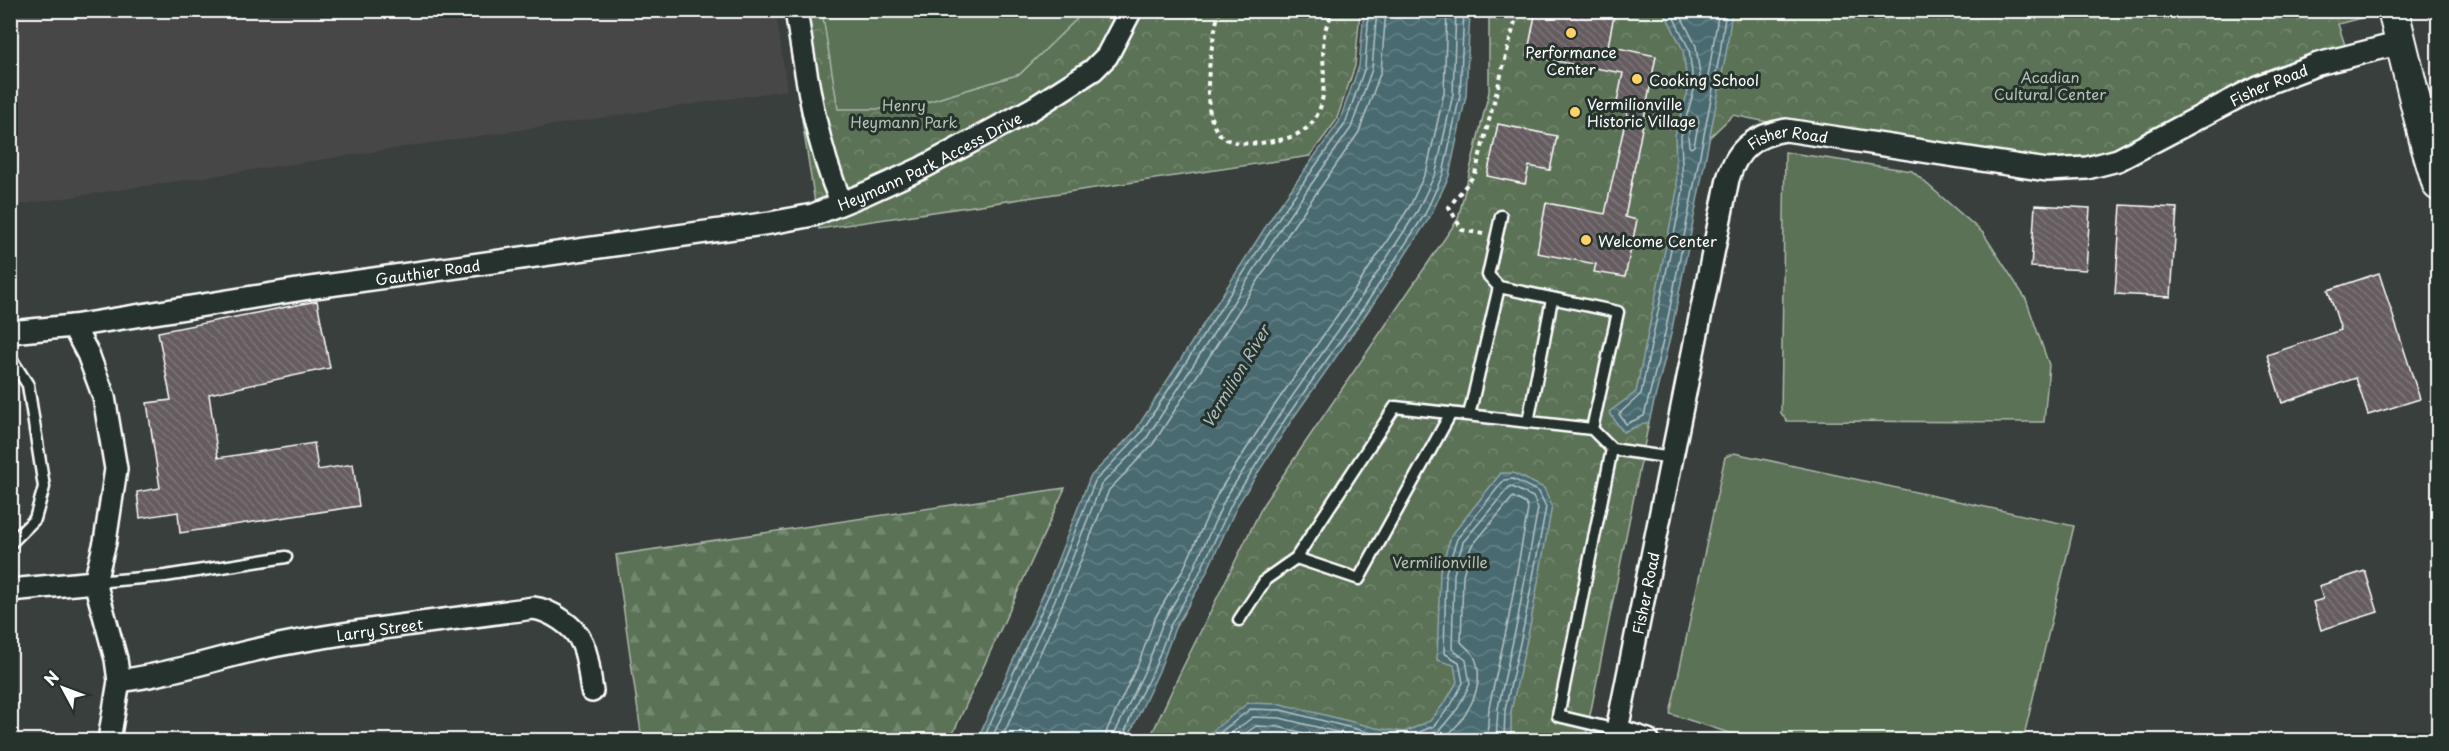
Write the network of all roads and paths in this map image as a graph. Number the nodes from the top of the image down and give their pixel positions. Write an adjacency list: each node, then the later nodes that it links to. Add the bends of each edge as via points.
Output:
1 (796, 10): 9 (street, Heymann Park Access Drive, via 810,95 828,170)
2 (1131, 10): 9 (street, Heymann Park Access Drive, via 1107,56 1075,82 922,168)
3 (1220, 10): 4 (path, via 1210,63 1209,110 1213,125 1224,137 1252,144 1278,141 1302,132 1319,111 1323,97 1324,35)
4 (1334, 10)
5 (1518, 10): 11 (path, via 1475,174 1449,207 1462,230)
6 (2393, 10): 7 (street)
7 (2401, 43): 8 (street); 22 (street, Fisher Road, via 2318,64 2267,83 2118,160 2087,168 2047,170 1798,131 1773,132 1752,141 1737,156 1728,179)
8 (2439, 185)
9 (841, 202): 14 (street, Gauthier Road, via 813,214 770,223 316,287)
10 (1501, 216): 11 (lane)
11 (1495, 237): 12 (lane, via 1488,275)
12 (1499, 287): 13 (lane); 18 (lane)
13 (1552, 298): 19 (lane); 20 (lane, via 1618,312)
14 (73, 326): 15 (street, Gauthier Road); 26 (street, via 104,397 116,469)
15 (10, 332)
16 (10, 357): 23 (lane, via 28,385 44,487 35,519)
17 (1451, 413): 18 (lane); 25 (lane, via 1395,407); 25 (lane, via 1359,579)
18 (1469, 415): 19 (lane)
19 (1528, 422): 20 (lane)
20 (1592, 429): 21 (lane)
21 (1612, 449): 22 (lane); 31 (lane, via 1558,716)
22 (1672, 458): 31 (street, Fisher Road)
23 (10, 544)
24 (286, 557): 26 (lane, via 165,576)
25 (1296, 558): 28 (lane, via 1266,579)
26 (95, 582): 27 (street); 29 (street)
27 (10, 590)
28 (1239, 620)
29 (119, 681): 30 (street, Larry Street, via 169,673 287,643 533,608 555,617 581,641); 32 (street)
30 (592, 691)
31 (1616, 735): 33 (street)
32 (109, 741)
33 (1648, 741)

